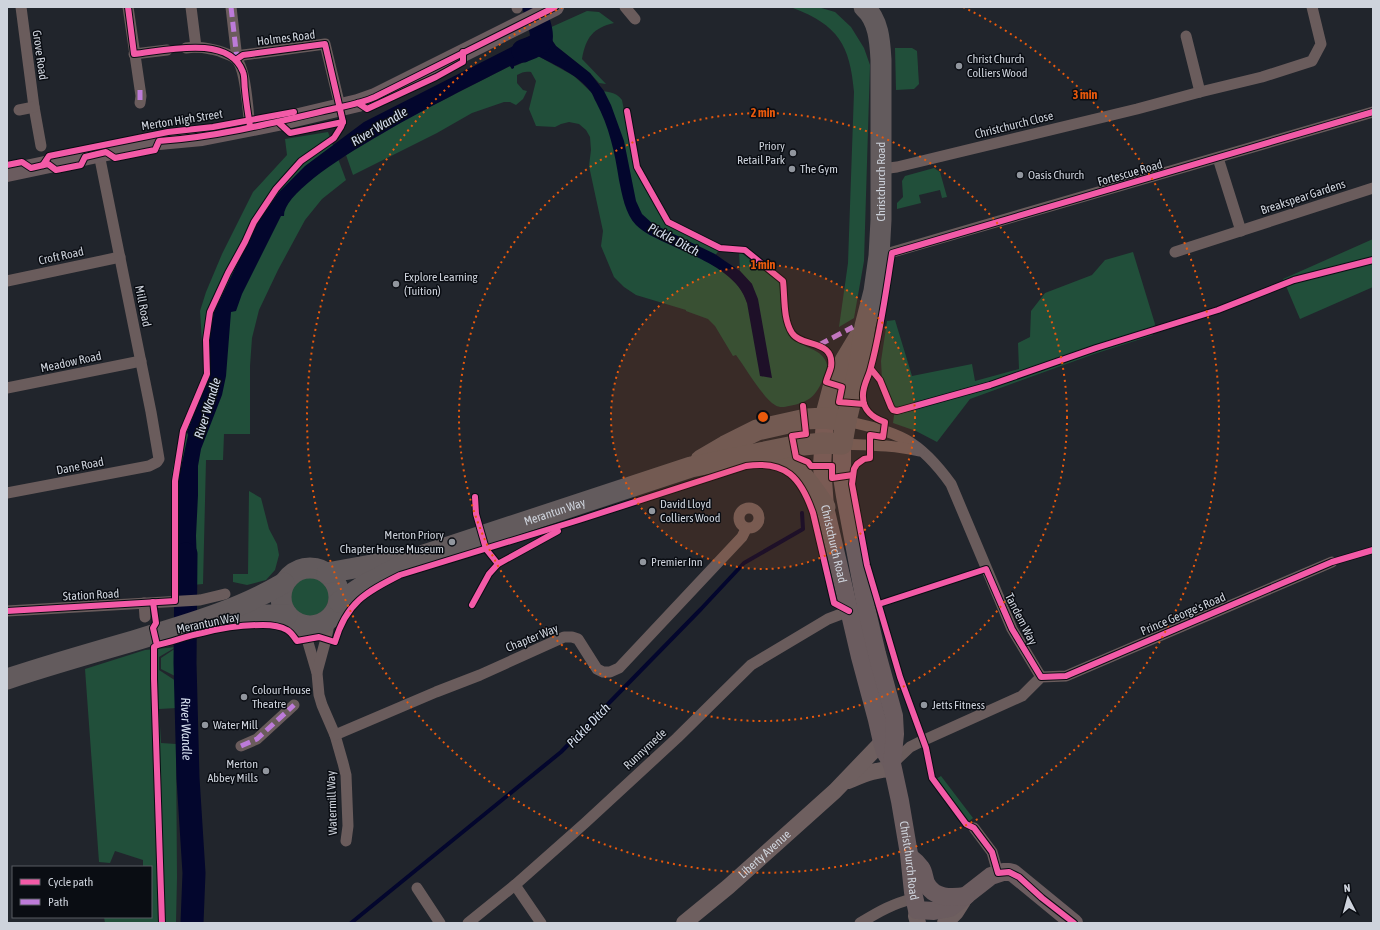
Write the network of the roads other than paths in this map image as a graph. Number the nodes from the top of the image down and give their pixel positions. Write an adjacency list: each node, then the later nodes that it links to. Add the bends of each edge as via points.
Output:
1 (21, 7): 20 (street, Grove Road)
2 (128, 7): 15 (street)
3 (191, 7): 16 (street, via 191,47 206,47)
4 (231, 7): 16 (street)
5 (625, 7): 11 (street)
6 (864, 7): 13 (highway, Christchurch Road, via 875,23)
7 (881, 7): 13 (street, Christchurch Road)
8 (1312, 7): 17 (street, Christchurch Close, via 1321,44 1312,61 1262,77)
9 (552, 9): 10 (main road, Merton High Street)
10 (520, 12): 23 (main road, Merton High Street, via 369,100)
11 (634, 19)
12 (1186, 36): 17 (street)
13 (879, 37): 27 (highway, Christchurch Road)
14 (167, 50): 15 (street)
15 (134, 54): 19 (street)
16 (237, 59): 18 (street, Holmes Road, via 243,55 325,44); 23 (street, via 243,73)
17 (1200, 92): 27 (street, Christchurch Close)
18 (338, 98)
19 (140, 103)
20 (34, 107): 21 (street); 24 (street, Grove Road)
21 (19, 110)
22 (1373, 112): 26 (street, Fortescue Road)
23 (250, 128): 25 (main road, Merton High Street, via 159,141)
24 (41, 146)
25 (99, 154): 28 (main road, Merton High Street); 33 (street, Mill Road)
26 (1218, 158): 30 (street); 32 (street, Fortescue Road)
27 (881, 169): 32 (highway, Christchurch Road)
28 (7, 173)
29 (1373, 188): 30 (street, Breakspear Gardens)
30 (1241, 231): 31 (street, Breakspear Gardens)
31 (1175, 252)
32 (879, 256): 35 (highway, Christchurch Road)
33 (120, 257): 34 (street, Croft Road); 36 (street, Mill Road)
34 (7, 281)
35 (866, 326): 38 (highway, Christchurch Road, via 834,384); 39 (highway, Christchurch Road)
36 (141, 361): 37 (street, Meadow Road); 44 (street, Mill Road, via 159,456)
37 (7, 388)
38 (825, 418): 39 (highway, Merantun Way); 40 (highway, Merantun Way, via 806,419); 41 (main road, Christchurch Road)
39 (846, 422): 41 (highway, Christchurch Road); 42 (street, Tandem Way, via 901,436)
40 (757, 430): 43 (highway, via 748,454); 45 (highway, Merantun Way)
41 (832, 444): 42 (street, via 897,447); 43 (highway, Merantun Way, via 794,446); 47 (main road, Christchurch Road, via 822,471); 68 (main road, Christchurch Road, via 842,477 877,654 894,716)
42 (924, 452): 62 (street, Tandem Way, via 951,484 1012,629)
43 (751, 455): 45 (highway, Merantun Way); 47 (highway, via 773,455 796,468)
44 (157, 462): 46 (street, Dane Road, via 149,466)
45 (691, 467): 49 (highway, Merantun Way)
46 (7, 494)
47 (824, 507): 56 (main road, Christchurch Road)
48 (746, 529): 65 (street, Chapter Way, via 742,537 619,668 610,672 597,669 578,639 564,637)
49 (421, 556): 51 (highway, Merantun Way); 55 (highway, Merantun Way, via 366,584)
50 (1332, 562): 62 (street, Prince George's Road, via 1066,676)
51 (327, 573): 52 (highway, via 304,568 294,572); 55 (highway, via 333,578 339,594)
52 (284, 583): 59 (highway, via 280,598 282,607); 60 (highway, Merantun Way, via 256,598)
53 (225, 594): 54 (street, Station Road, via 200,600)
54 (144, 603): 57 (street, Station Road); 58 (street)
55 (335, 610): 59 (highway, via 322,624 312,626 303,626); 61 (street)
56 (849, 610): 66 (main road, Christchurch Road); 74 (street, Runnymede, via 828,618 751,665 677,738)
57 (7, 611)
58 (145, 617)
59 (290, 618): 60 (highway, Merantun Way, via 255,615); 61 (street, via 307,639)
60 (195, 622): 63 (highway, Merantun Way)
61 (317, 673): 65 (street, Watermill Way, via 322,705)
62 (1041, 677): 68 (street, via 1022,696 910,747)
63 (7, 679)
64 (294, 705): 67 (street, via 257,739)
65 (336, 735): 71 (street, Watermill Way, via 346,776)
66 (882, 742): 68 (main road, Christchurch Road); 69 (street, Liberty Avenue)
67 (241, 746)
68 (892, 766): 69 (street, Liberty Avenue); 72 (main road, Christchurch Road)
69 (843, 784): 81 (street, Liberty Avenue, via 728,888)
70 (974, 828): 73 (street, via 992,852)
71 (346, 841)
72 (909, 856): 76 (main road, via 922,869 931,890 947,898); 77 (main road, Christchurch Road)
73 (998, 873): 76 (main road); 84 (main road, via 1009,872 1019,877)
74 (515, 885): 79 (street, Runnymede); 80 (street)
75 (417, 888): 78 (street)
76 (966, 896): 77 (main road, via 950,908); 83 (street)
77 (920, 913): 82 (street, via 894,904)
78 (440, 923)
79 (468, 923)
80 (541, 923)
81 (684, 923)
82 (860, 923)
83 (945, 923)
84 (1074, 923)

